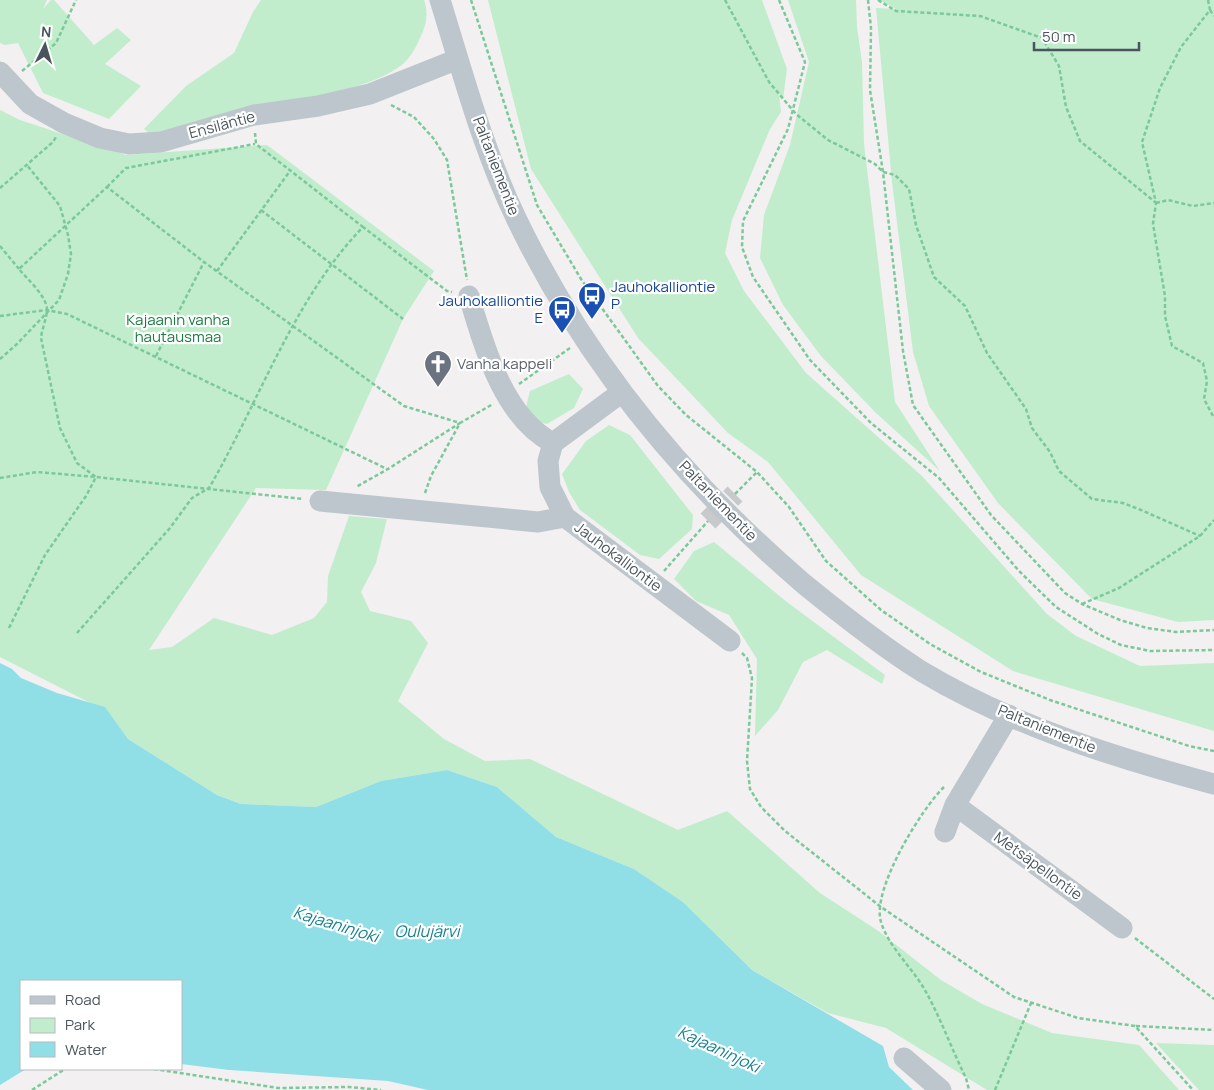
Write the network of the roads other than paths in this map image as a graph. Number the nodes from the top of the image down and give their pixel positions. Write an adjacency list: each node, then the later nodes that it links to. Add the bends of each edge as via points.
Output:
1 (440, 0): 2 (street, Paltaniementie)
2 (458, 59): 3 (street, Ensiläntie, via 370,94 254,116 161,142 129,144 100,138 64,123 30,104); 5 (street, Paltaniementie, via 484,140 516,218 547,279 583,338)
3 (6, 79)
4 (469, 296): 6 (street, via 487,357 506,393 537,435)
5 (622, 392): 6 (street); 10 (street, Paltaniementie, via 703,488 782,564 841,614 923,672)
6 (553, 443): 8 (street, Jauhokalliontie, via 548,461 550,487)
7 (320, 500): 8 (street, via 538,522)
8 (565, 517): 9 (street, Jauhokalliontie)
9 (730, 641)
10 (1009, 715): 11 (street, Paltaniementie, via 1133,763); 12 (street)
11 (1214, 784)
12 (954, 805): 13 (street); 14 (street, Metsäpellontie)
13 (945, 832)
14 (1122, 928)
15 (904, 1058): 16 (street)
16 (941, 1090)

